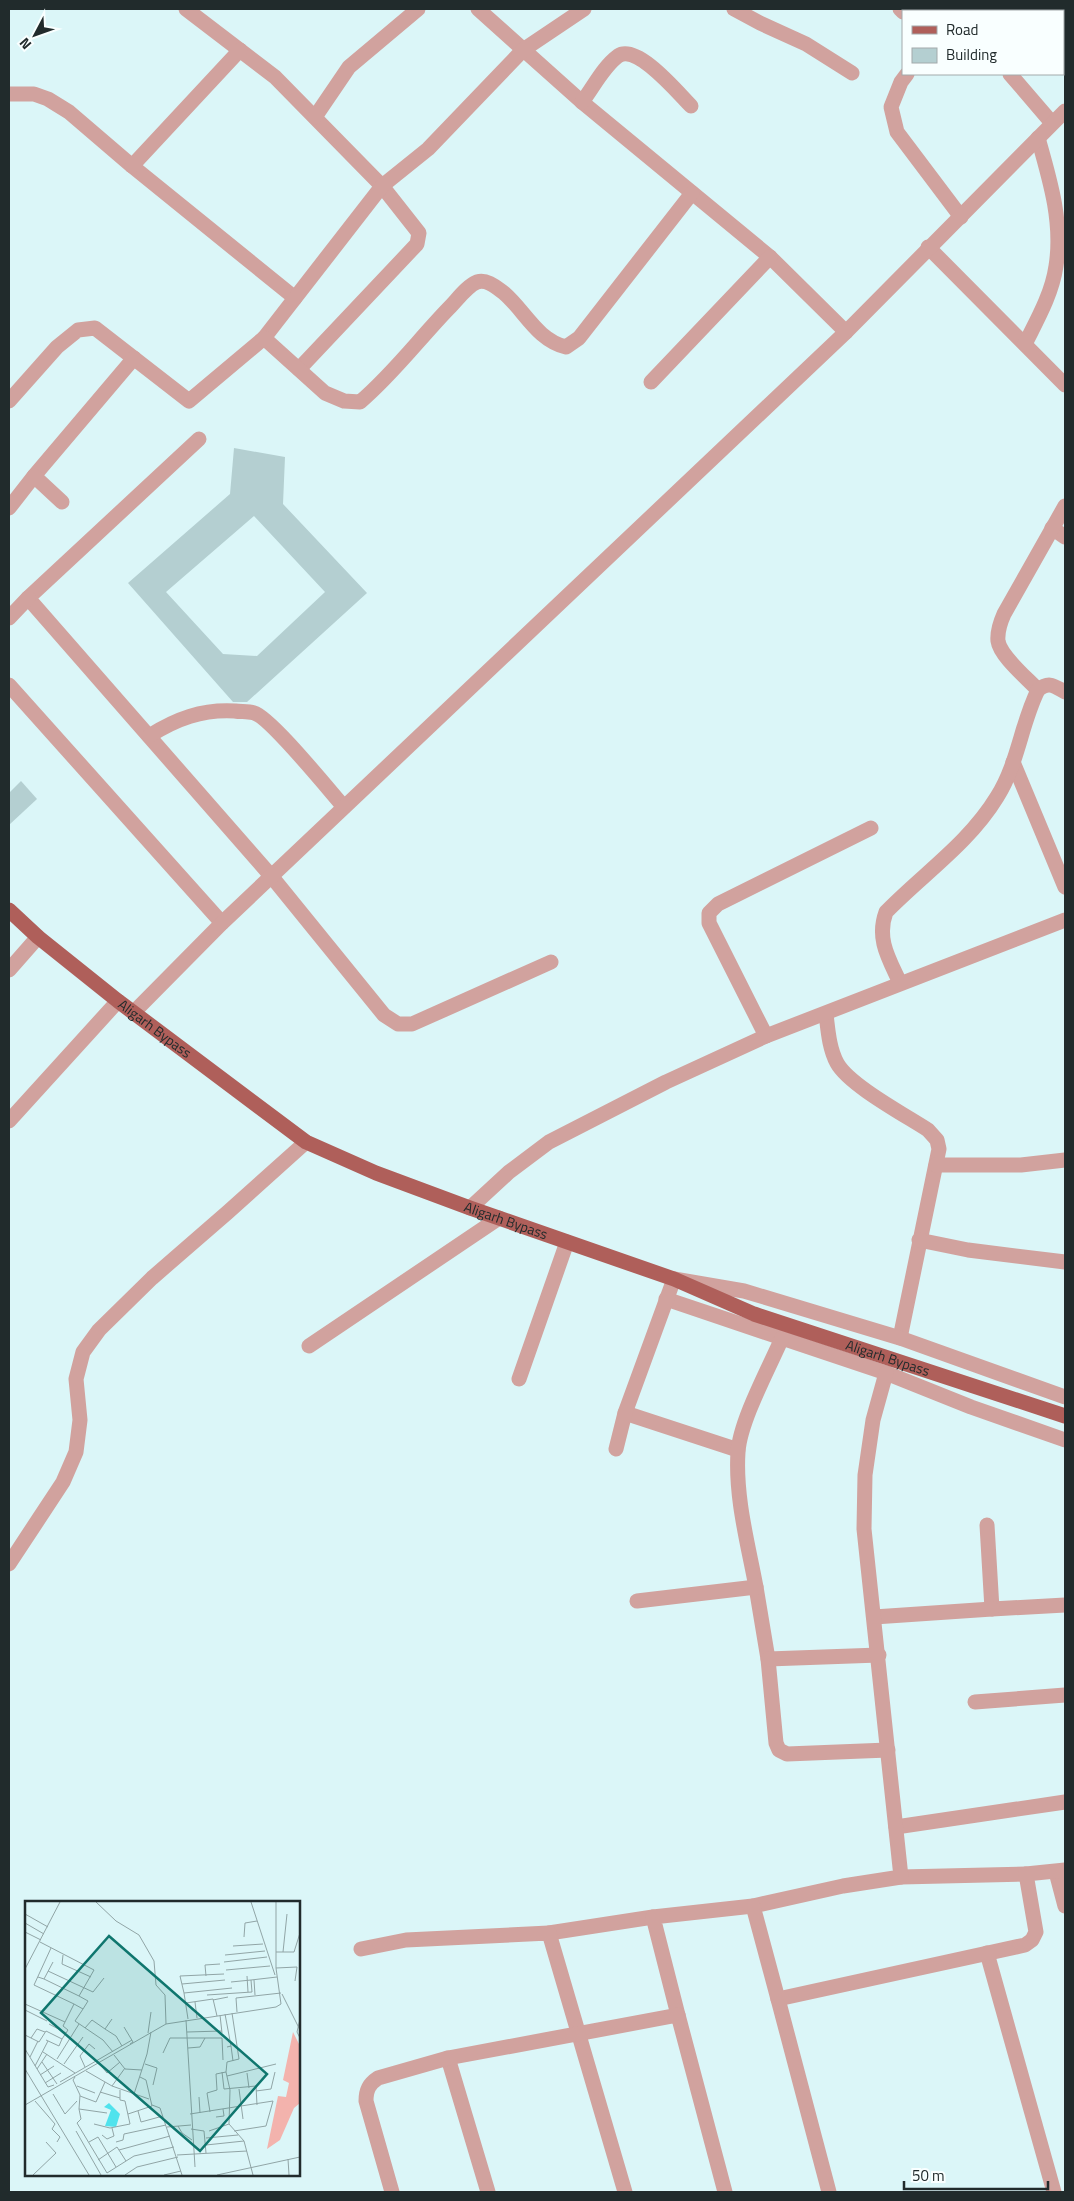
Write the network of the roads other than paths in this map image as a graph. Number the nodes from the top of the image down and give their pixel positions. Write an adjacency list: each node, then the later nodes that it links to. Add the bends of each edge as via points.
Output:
1 (186, 9): 6 (street)
2 (418, 9): 15 (street, via 349,67)
3 (478, 9): 7 (street)
4 (584, 9): 7 (street)
5 (734, 9): 8 (street, via 806,44)
6 (240, 50): 15 (street, via 275,77); 18 (street)
7 (523, 50): 12 (street); 19 (street, via 428,149)
8 (852, 74)
9 (906, 75): 21 (street, via 891,107 897,132)
10 (1011, 75): 16 (street)
11 (9, 94): 18 (street, via 34,94 48,98)
12 (582, 102): 13 (street, via 610,64 619,55 630,53 639,57); 20 (street)
13 (691, 106)
14 (1065, 111): 16 (street)
15 (315, 117): 19 (street)
16 (1052, 124): 17 (street)
17 (1038, 138): 21 (street); 27 (street, via 1052,186 1058,223 1056,267 1045,303)
18 (132, 166): 24 (street)
19 (382, 186): 24 (street); 29 (street, via 419,232 417,244)
20 (692, 193): 23 (street); 29 (street, via 579,338 566,347 556,345 528,322 506,295 490,282 477,282 360,402 344,401 325,393)
21 (961, 217): 22 (street)
22 (928, 247): 25 (street); 27 (street)
23 (770, 257): 25 (street); 30 (street)
24 (295, 298): 26 (street)
25 (846, 332): 47 (street)
26 (264, 338): 28 (street, via 189,401); 29 (street)
27 (1025, 344): 31 (street)
28 (134, 358): 32 (street, via 96,328 78,330 57,347); 34 (street)
29 (299, 369)
30 (651, 382)
31 (1065, 385)
32 (9, 401)
33 (199, 439): 40 (street)
34 (34, 476): 35 (street); 37 (street)
35 (62, 502)
36 (1065, 506): 38 (street)
37 (9, 508)
38 (1052, 528): 39 (street); 43 (street, via 998,628 998,642 1006,657)
39 (1065, 537)
40 (28, 598): 41 (street); 45 (street)
41 (9, 618)
42 (9, 686): 53 (street)
43 (1038, 690): 44 (street, via 1051,684); 46 (street)
44 (1065, 692)
45 (149, 736): 47 (street, via 200,712 256,713 274,728); 49 (street)
46 (1013, 762): 50 (street); 57 (street, via 998,797 968,836 886,912 881,934)
47 (344, 807): 49 (street)
48 (871, 828): 61 (street, via 718,904 709,913 708,923)
49 (272, 877): 53 (street); 55 (street, via 384,1015 398,1024 412,1024)
50 (1065, 887)
51 (9, 910): 54 (main road, Aligarh Bypass)
52 (1065, 920): 57 (street)
53 (222, 923): 59 (street)
54 (38, 937): 56 (street); 58 (main road, Aligarh Bypass)
55 (551, 962)
56 (9, 970)
57 (900, 984): 60 (street)
58 (118, 1000): 59 (main road, Aligarh Bypass); 62 (street)
59 (134, 1012): 63 (main road, Aligarh Bypass)
60 (826, 1014): 61 (street); 65 (street, via 831,1047 838,1064 851,1079 928,1130 940,1149)
61 (766, 1036): 66 (street, via 666,1082 549,1142 509,1172)
62 (9, 1121)
63 (306, 1142): 66 (main road, Aligarh Bypass, via 376,1173); 85 (street, via 152,1278 99,1330 83,1352 76,1379 80,1420 76,1452 63,1482)
64 (1065, 1160): 65 (street)
65 (936, 1165): 68 (street)
66 (470, 1208): 67 (main road, Aligarh Bypass)
67 (499, 1218): 69 (main road, Aligarh Bypass); 75 (street)
68 (919, 1240): 70 (street, via 968,1250); 74 (street)
69 (567, 1242): 71 (main road, Aligarh Bypass); 77 (street)
70 (1065, 1262)
71 (674, 1279): 72 (street); 74 (street, via 744,1291); 80 (main road, Aligarh Bypass, via 754,1314)
72 (666, 1299): 73 (street); 79 (street)
73 (782, 1338): 76 (street); 83 (street, via 747,1418)
74 (900, 1338): 78 (street)
75 (309, 1346)
76 (886, 1372): 81 (street, via 970,1407); 90 (street, via 873,1420 865,1475 864,1529)
77 (519, 1379)
78 (1065, 1397)
79 (625, 1413): 82 (street); 83 (street)
80 (1065, 1416)
81 (1065, 1440)
82 (616, 1450)
83 (738, 1450): 86 (street, via 742,1510)
84 (987, 1525): 89 (street)
85 (9, 1564)
86 (756, 1587): 87 (street); 92 (street)
87 (638, 1601)
88 (1065, 1605): 89 (street)
89 (992, 1608): 90 (street)
90 (874, 1617): 91 (street)
91 (879, 1654): 92 (street); 95 (street)
92 (768, 1659): 95 (street, via 779,1750 787,1754)
93 (1065, 1695): 94 (street)
94 (975, 1702)
95 (888, 1750): 97 (street)
96 (1065, 1802): 97 (street)
97 (896, 1827): 100 (street)
98 (1061, 1871): 99 (street); 102 (street)
99 (1026, 1874): 100 (street); 106 (street, via 1036,1932 1025,1945)
100 (901, 1877): 101 (street)
101 (753, 1906): 103 (street); 107 (street)
102 (1065, 1906)
103 (653, 1917): 104 (street); 108 (street)
104 (548, 1934): 105 (street, via 406,1940); 109 (street)
105 (361, 1949)
106 (987, 1953): 107 (street); 116 (street)
107 (778, 1999): 115 (street)
108 (678, 2015): 109 (street); 114 (street)
109 (580, 2033): 110 (street); 113 (street)
110 (448, 2058): 111 (street, via 378,2078 366,2092); 112 (street)
111 (392, 2192)
112 (488, 2192)
113 (625, 2192)
114 (725, 2192)
115 (828, 2192)
116 (1054, 2192)

